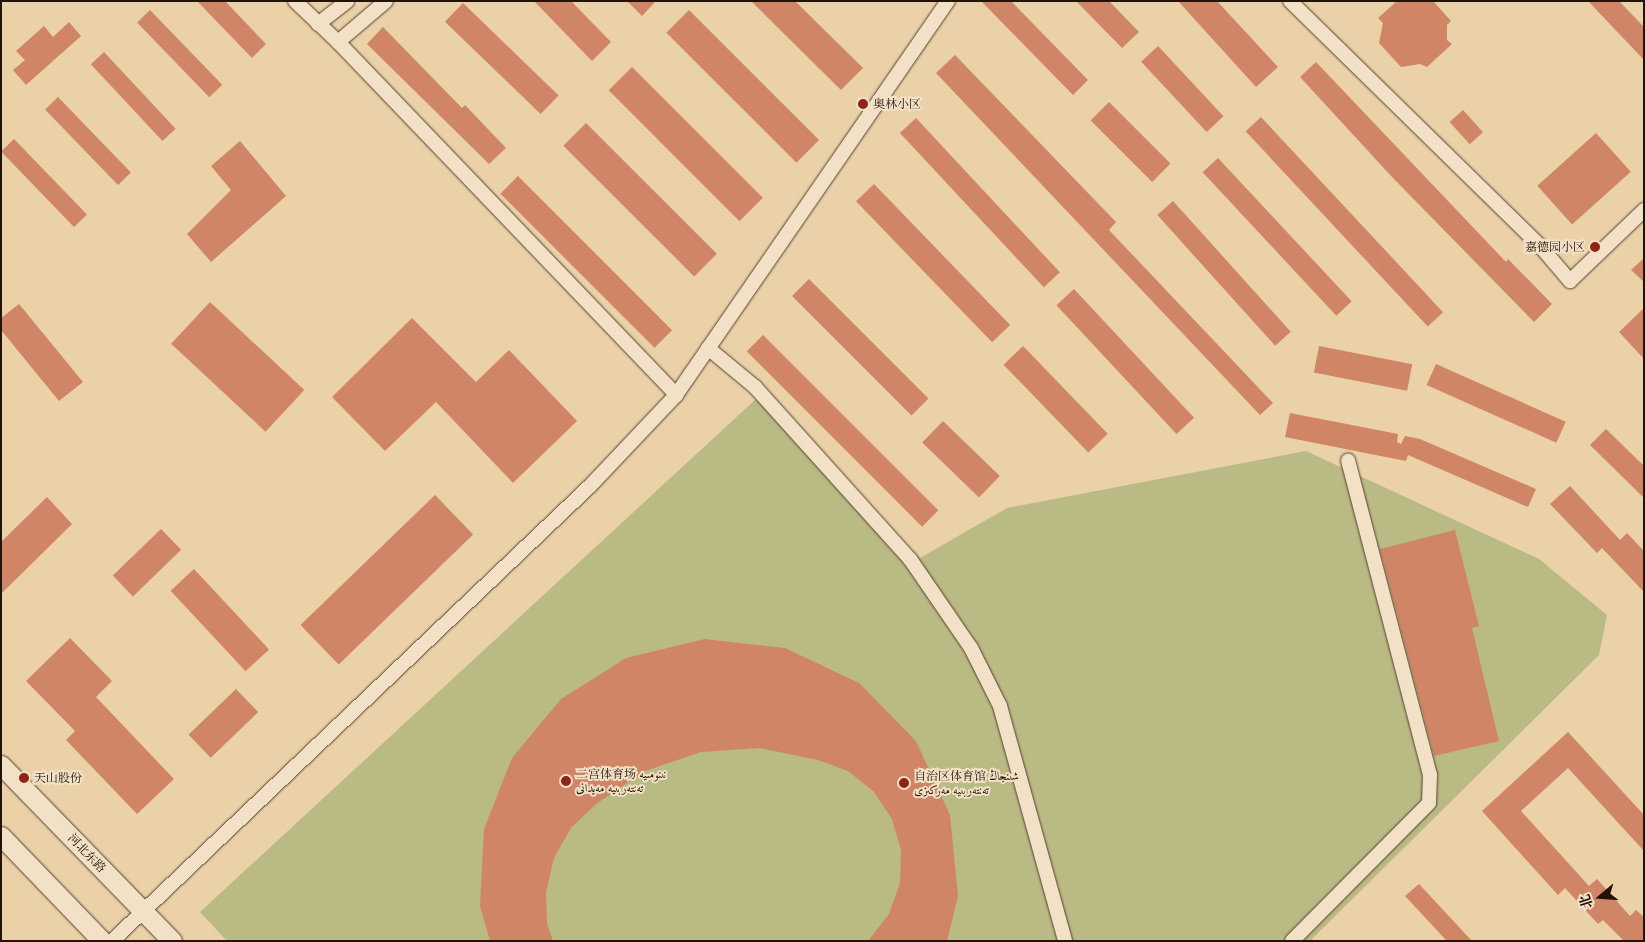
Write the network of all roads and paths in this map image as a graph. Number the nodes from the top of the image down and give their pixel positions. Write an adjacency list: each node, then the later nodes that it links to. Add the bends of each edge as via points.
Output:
1 (295, 1): 6 (street)
2 (347, 1): 6 (street)
3 (386, 1): 7 (street)
4 (948, 1): 9 (street)
5 (1290, 1): 8 (street, via 1541,247 1570,281)
6 (318, 24): 7 (street)
7 (338, 42): 10 (street)
8 (1644, 210)
9 (708, 348): 10 (street); 18 (street, via 755,387 910,560 971,648 1000,706)
10 (676, 395): 14 (street, via 590,486)
11 (1348, 461): 19 (street, via 1430,775 1429,803)
12 (1, 764): 14 (main road, 河北东路)
13 (1, 836): 15 (main road)
14 (144, 912): 16 (street); 17 (main road, 河北东路)
15 (102, 941)
16 (112, 941)
17 (172, 941)
18 (1065, 941)
19 (1292, 941)

